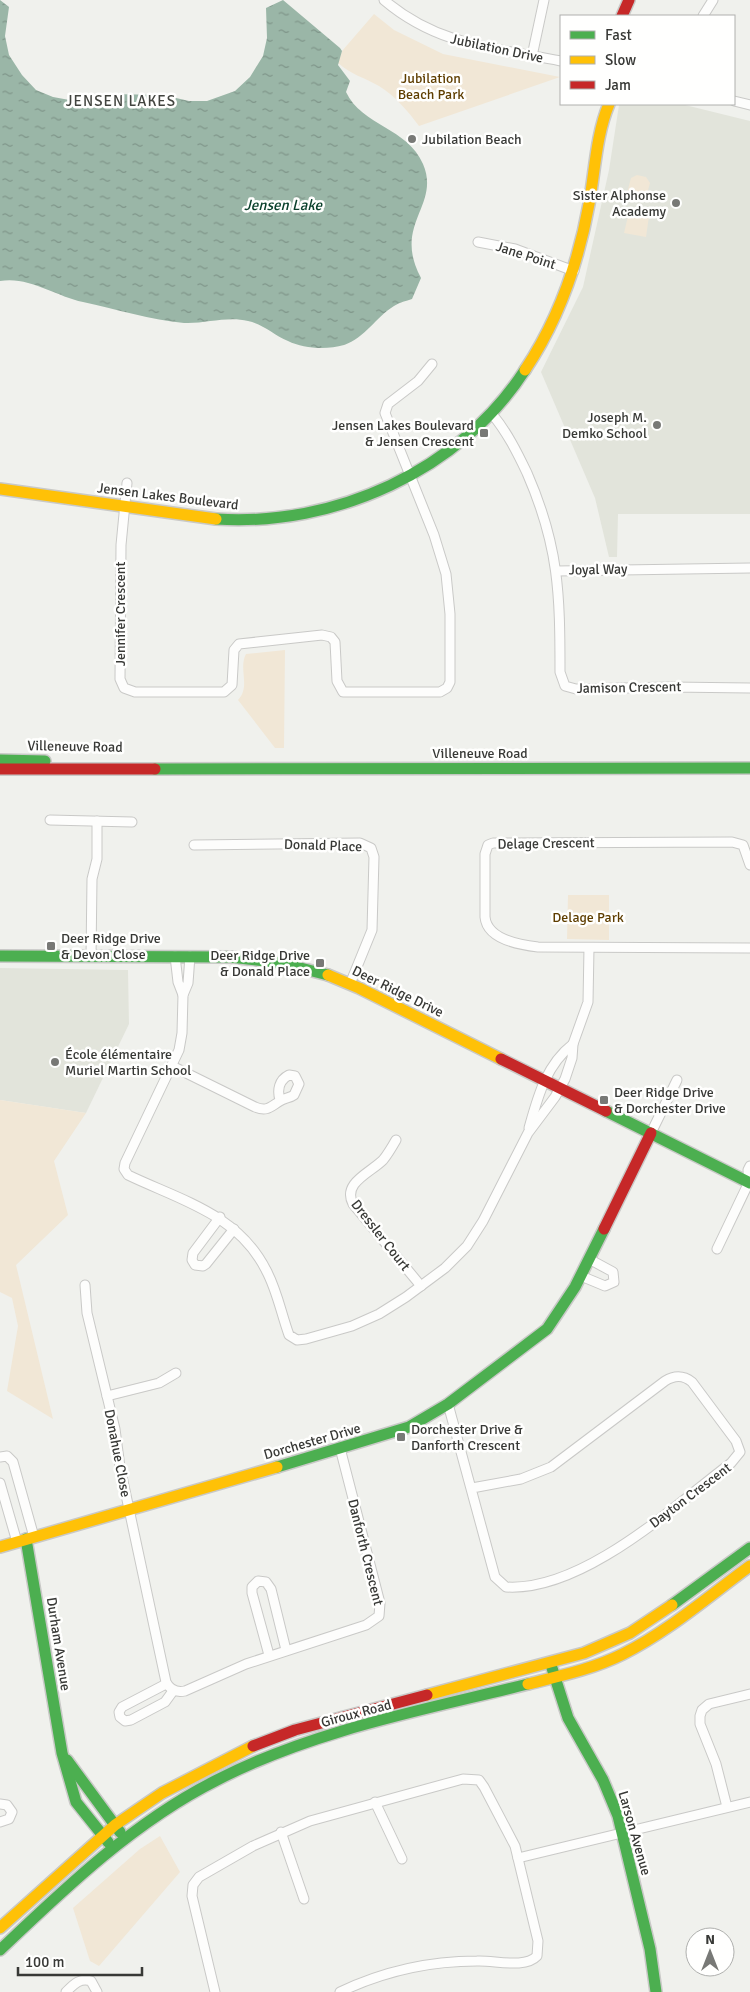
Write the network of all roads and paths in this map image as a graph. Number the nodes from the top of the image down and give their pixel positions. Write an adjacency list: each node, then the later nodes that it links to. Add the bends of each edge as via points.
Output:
1 (384, 0): 7 (street, Jubilation Drive, via 434,34)
2 (544, 0): 7 (street)
3 (629, 0): 5 (street)
4 (713, 0): 6 (street)
5 (622, 15)
6 (704, 15)
7 (532, 56): 8 (street, Jubilation Drive)
8 (560, 61)
9 (735, 101): 12 (street)
10 (602, 105): 13 (street, Jensen Lakes Boulevard)
11 (609, 105): 13 (street, Jensen Lakes Boulevard)
12 (750, 105)
13 (603, 118): 15 (street, Jensen Lakes Boulevard)
14 (478, 242): 15 (street, Jane Point, via 515,249)
15 (574, 271): 17 (street, Jensen Lakes Boulevard, via 544,342 523,376)
16 (432, 364): 18 (street, via 385,409 386,420)
17 (492, 414): 18 (street, Jensen Lakes Boulevard, via 442,457); 23 (street, Joyal Way, via 510,439 535,492)
18 (409, 476): 21 (street, Jensen Lakes Boulevard, via 342,505 287,518 221,520); 21 (street, Jennifer Crescent, via 439,549 449,591 450,682 444,690 436,693 343,692 337,681 335,642 331,637 322,635 239,644 234,650 232,685 224,692 128,691 120,679)
19 (127, 483): 21 (street)
20 (0, 489): 21 (street, Jensen Lakes Boulevard)
21 (124, 507)
22 (750, 568): 23 (street, Joyal Way)
23 (557, 570): 24 (street, Jamison Crescent, via 560,672 564,686 576,689)
24 (750, 688)
25 (0, 760): 26 (street, Villeneuve Road)
26 (210, 767): 27 (street, Villeneuve Road); 28 (street, Villeneuve Road)
27 (750, 768)
28 (0, 769)
29 (50, 820): 30 (street)
30 (98, 821): 31 (street); 37 (street, via 97,859 92,876)
31 (132, 822)
32 (194, 845): 40 (street, Donald Place, via 360,843 370,848 374,857 372,930)
33 (750, 865): 34 (street, Delage Crescent, via 743,845 732,842 497,842 488,845 485,854 485,917 490,929 506,939 529,946)
34 (589, 948): 35 (street, Delage Crescent); 42 (street, via 588,1002)
35 (750, 948)
36 (0, 956): 37 (street, Deer Ridge Drive)
37 (91, 956): 38 (street, Deer Ridge Drive)
38 (175, 956): 39 (street, Deer Ridge Drive); 41 (street)
39 (190, 956): 40 (street, Deer Ridge Drive, via 275,960); 41 (street, via 188,983)
40 (350, 984): 44 (street, Deer Ridge Drive)
41 (183, 995): 43 (street, via 182,1033)
42 (573, 1044): 44 (street, via 562,1052); 46 (street, via 572,1058)
43 (172, 1066): 47 (street, via 259,1109 269,1109); 53 (street, via 124,1169 128,1175)
44 (544, 1080): 46 (street, Deer Ridge Drive); 48 (street)
45 (676, 1080): 49 (street)
46 (560, 1088): 48 (street); 49 (street, Deer Ridge Drive)
47 (280, 1100)
48 (528, 1133): 59 (street, via 467,1246)
49 (651, 1133): 52 (street, Deer Ridge Drive); 56 (street, Dorchester Drive)
50 (396, 1140): 59 (street, Dressler Court, via 381,1162 354,1184 350,1198)
51 (750, 1166): 52 (street)
52 (750, 1182): 55 (street)
53 (220, 1217): 54 (street); 54 (street, via 193,1253 195,1265 206,1264)
54 (234, 1229): 59 (street, via 266,1269 289,1335 297,1340 366,1321)
55 (717, 1249)
56 (589, 1260): 57 (street, Dorchester Drive); 57 (street, via 613,1272 614,1282 605,1286)
57 (581, 1276): 62 (street, Dorchester Drive, via 547,1329)
58 (85, 1285): 61 (street, Donahue Close, via 87,1313)
59 (421, 1286)
60 (176, 1373): 61 (street, Donahue Close, via 159,1383)
61 (107, 1396): 67 (street, Donahue Close)
62 (448, 1404): 63 (street, Dorchester Drive, via 408,1427); 66 (street, Dayton Crescent)
63 (340, 1448): 67 (street, Dorchester Drive); 72 (street, Danforth Crescent, via 381,1613 366,1625)
64 (0, 1457): 68 (street, via 7,1456 13,1462)
65 (0, 1483): 68 (street)
66 (472, 1488): 66 (street, Dayton Crescent, via 495,1578 501,1585 514,1587 561,1578 602,1560 731,1463 740,1452 736,1441 692,1382 676,1376 552,1467 521,1479)
67 (129, 1510): 68 (street, Dorchester Drive); 76 (street)
68 (26, 1540): 69 (street, Dorchester Drive); 79 (street, Durham Avenue)
69 (0, 1547)
70 (750, 1548): 74 (street, Giroux Road, via 633,1633 600,1648)
71 (750, 1566): 75 (street, Giroux Road, via 656,1636 603,1662)
72 (286, 1650): 73 (street, Danforth Crescent); 73 (street, via 271,1589 266,1582 258,1580 252,1586 252,1593)
73 (269, 1655): 77 (street, Danforth Crescent, via 184,1690)
74 (551, 1662): 75 (street, Larson Avenue); 85 (street, Giroux Road, via 331,1720 265,1741 188,1777)
75 (555, 1677): 87 (street, Larson Avenue, via 564,1710 608,1791); 89 (street, Giroux Road, via 323,1737 276,1753 194,1792)
76 (166, 1684): 77 (street); 77 (street, Danforth Crescent, via 122,1707 120,1717 125,1721 131,1720 165,1702)
77 (174, 1690)
78 (750, 1694): 83 (street, via 709,1704 700,1713 700,1724)
79 (62, 1753): 85 (street, Durham Avenue); 88 (street, Durham Avenue, via 76,1802)
80 (375, 1802): 86 (street, via 319,1817); 91 (street, via 463,1779 475,1779 484,1787 504,1823); 92 (street)
81 (750, 1802): 83 (street)
82 (0, 1804): 84 (street, via 7,1805 12,1812 9,1819)
83 (727, 1807): 87 (street)
84 (0, 1822)
85 (115, 1825): 88 (street, Giroux Road); 89 (street, Durham Avenue)
86 (281, 1832): 93 (street); 98 (street, via 199,1877 193,1885 192,1896)
87 (622, 1832): 91 (street); 100 (street, Larson Avenue, via 650,1949)
88 (102, 1835): 90 (street, Durham Avenue); 94 (street, Giroux Road)
89 (124, 1838): 90 (street, Giroux Road)
90 (112, 1848): 95 (street, Giroux Road)
91 (518, 1858): 99 (street, via 539,1946 535,1958 528,1962 469,1961 422,1966 384,1975)
92 (402, 1859)
93 (304, 1899)
94 (0, 1928)
95 (0, 1950)
96 (66, 1992): 97 (street, via 75,1983 85,1980 91,1981)
97 (97, 1992)
98 (215, 1992)
99 (340, 1992)
100 (656, 1992)

